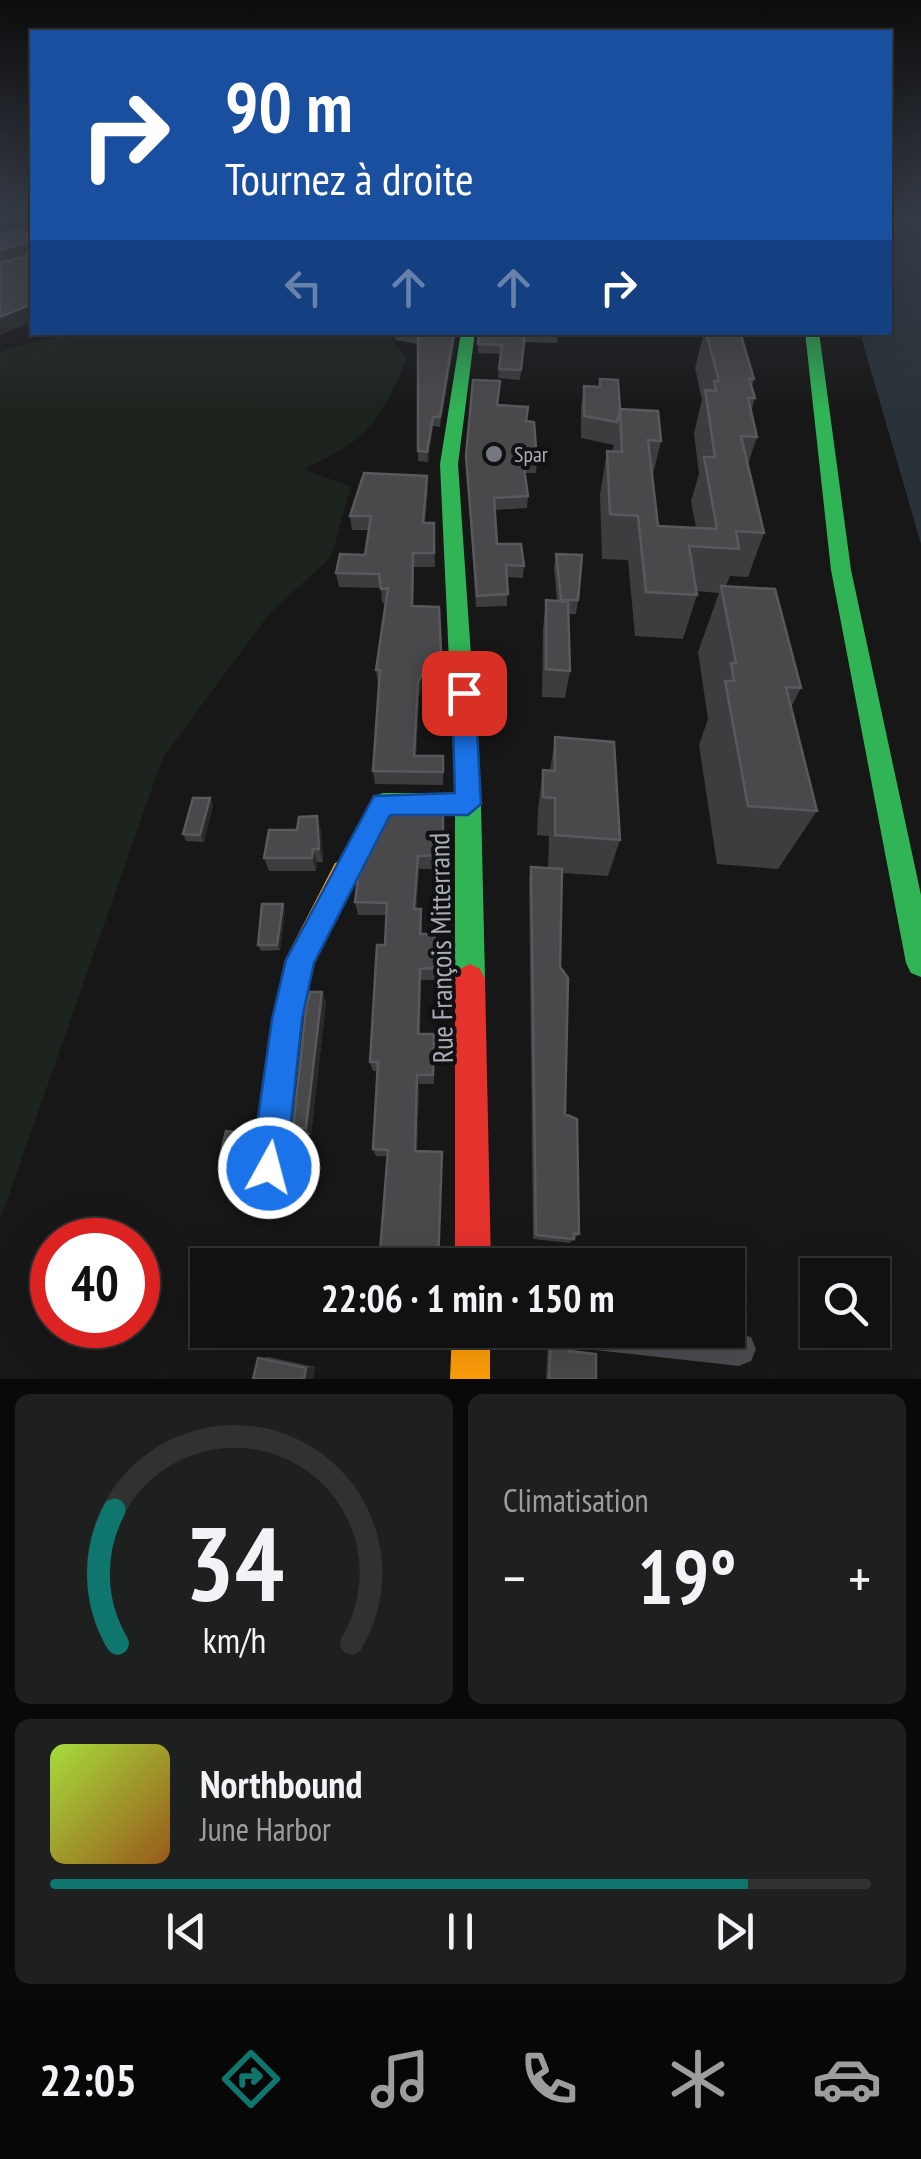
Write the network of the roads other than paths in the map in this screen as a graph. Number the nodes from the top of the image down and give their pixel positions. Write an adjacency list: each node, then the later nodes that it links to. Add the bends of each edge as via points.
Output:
1 (468, 335): 3 (street, Rue François Mitterrand, via 449,464)
2 (812, 335): 4 (street, via 857,661)
3 (468, 804): 5 (street, via 383,804 371,820 300,960); 6 (street, Rue François Mitterrand)
4 (921, 962)
5 (269, 1168)
6 (472, 1248)
7 (471, 1348): 10 (street)
8 (730, 1348): 9 (street)
9 (739, 1349)
10 (470, 1379)

